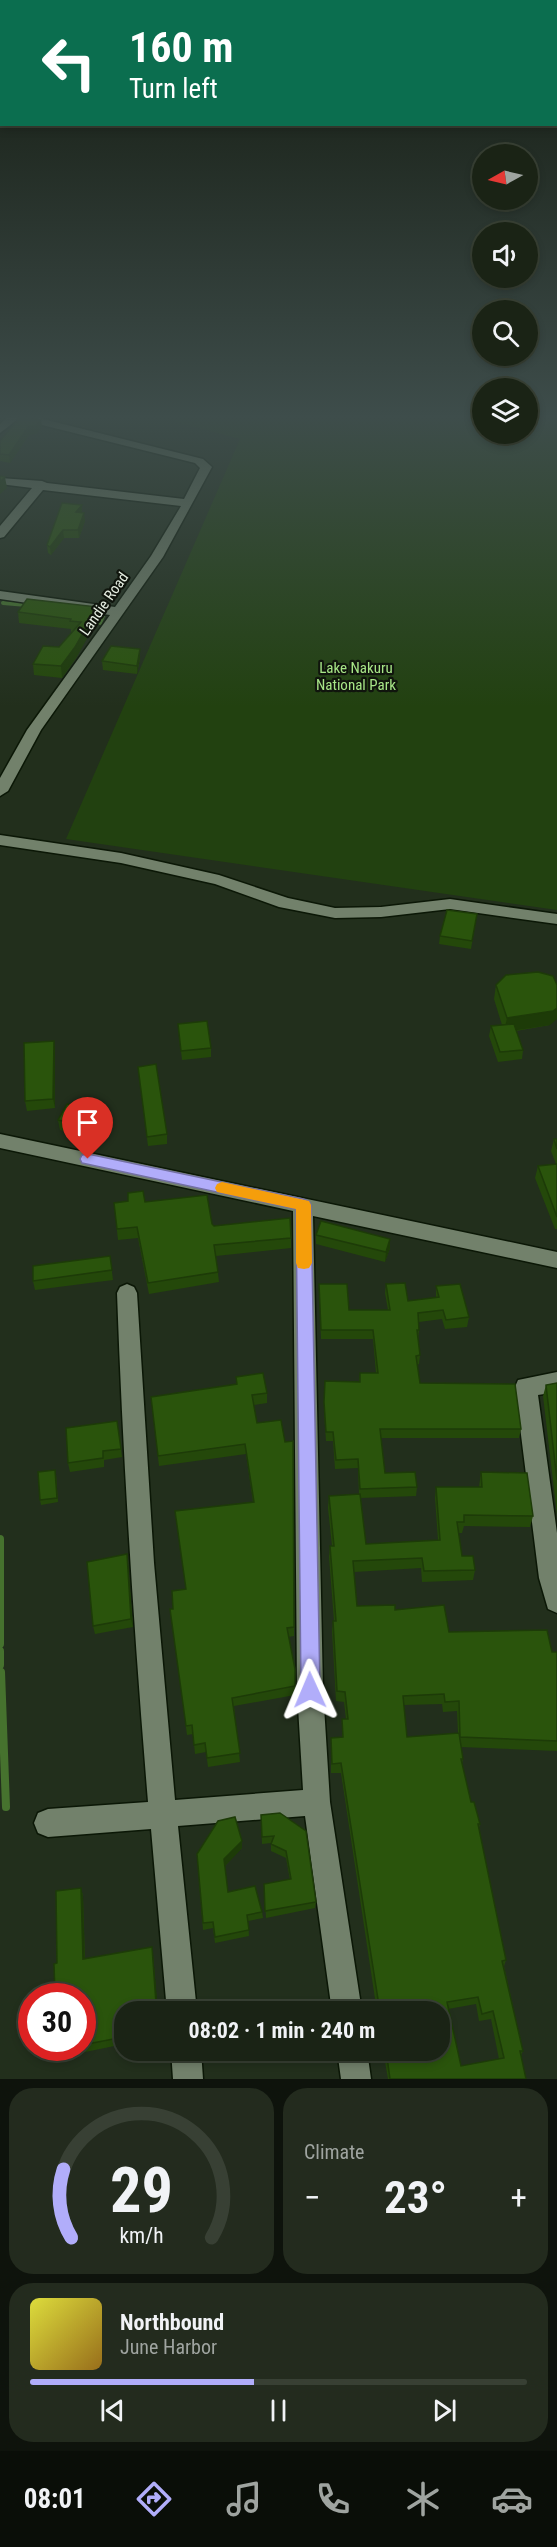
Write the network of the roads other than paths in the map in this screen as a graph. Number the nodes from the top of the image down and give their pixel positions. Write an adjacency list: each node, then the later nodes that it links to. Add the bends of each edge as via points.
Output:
1 (18, 513): 3 (street)
2 (182, 513): 5 (street, Landie Road)
3 (0, 534)
4 (0, 595): 5 (street)
5 (119, 612): 6 (street, Landie Road, via 34,729)
6 (0, 791)
7 (0, 840): 8 (street, via 121,858 219,880 285,903 335,914 450,904)
8 (557, 920)
9 (0, 1141): 10 (street)
10 (303, 1205): 11 (street); 15 (street, via 310,1690)
11 (557, 1260)
12 (127, 1293): 16 (street, via 131,1411)
13 (557, 1382): 14 (street, via 526,1387)
14 (557, 1601)
15 (317, 1802): 16 (street); 19 (street)
16 (162, 1815): 17 (street); 18 (street)
17 (48, 1823)
18 (181, 2001)
19 (345, 2001)
20 (187, 2061): 22 (street)
21 (354, 2061): 23 (street)
22 (188, 2079)
23 (356, 2079)

